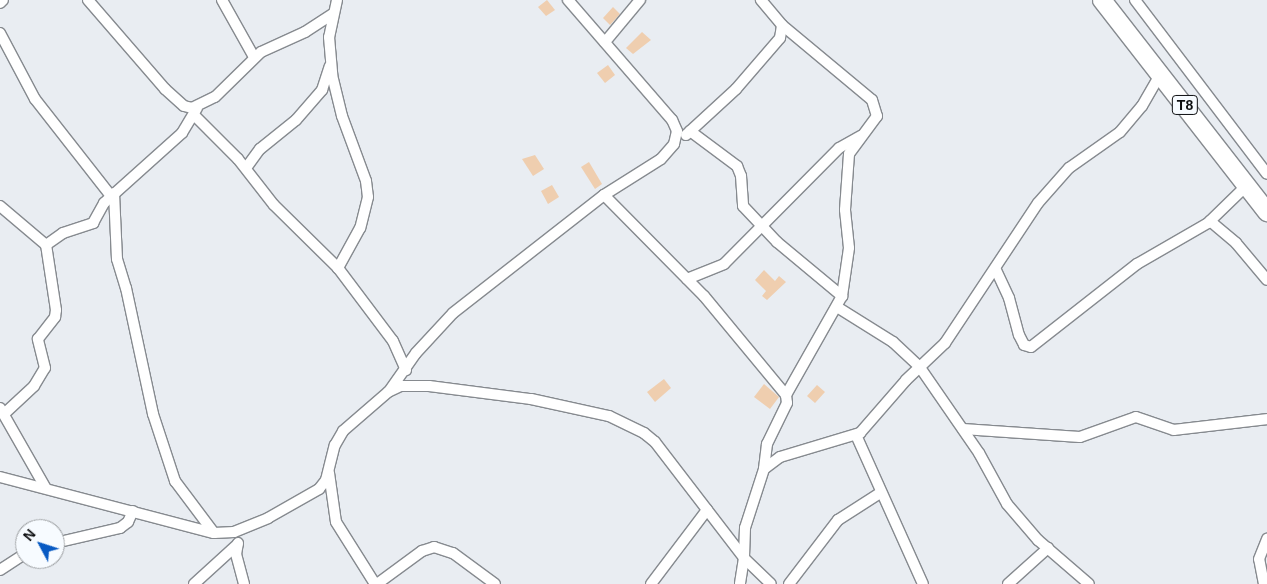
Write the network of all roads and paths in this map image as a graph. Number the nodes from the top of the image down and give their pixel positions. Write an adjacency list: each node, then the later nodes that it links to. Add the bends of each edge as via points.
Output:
1 (88, 0): 16 (street, via 176,100)
2 (222, 0): 13 (street)
3 (346, 0): 9 (street)
4 (568, 0): 12 (street)
5 (640, 0): 12 (street)
6 (761, 0): 10 (street)
7 (1102, 0): 15 (highway, T8)
8 (1135, 0): 21 (street)
9 (336, 7): 13 (street, via 305,32); 14 (street)
10 (782, 25): 17 (street, via 780,38 770,51 736,89); 18 (street, via 872,100 877,116)
11 (0, 33): 23 (street, via 35,99)
12 (605, 42): 19 (street, via 672,120 677,131)
13 (254, 57): 16 (street, via 216,97)
14 (331, 65): 20 (street, via 322,90); 30 (street, via 342,116 366,181 368,197 360,228)
15 (1161, 73): 22 (highway, T8); 31 (street, via 1142,106 1120,132 1069,168 1044,197)
16 (196, 111): 20 (street); 23 (street, via 182,133)
17 (690, 131): 19 (street); 28 (street, via 737,166 743,206)
18 (864, 134): 28 (street, via 839,148); 34 (street, via 850,154 847,172 845,210 849,248)
19 (674, 144): 24 (street, via 661,159)
20 (246, 168): 30 (street, via 274,205)
21 (1267, 174)
22 (1246, 186): 26 (highway, T8); 27 (street)
23 (113, 195): 29 (street, via 88,226 63,233); 52 (street, via 117,259 156,423 175,481)
24 (604, 196): 32 (street); 37 (street, via 453,313 416,353)
25 (0, 206): 29 (street)
26 (1267, 212)
27 (1210, 221): 31 (street, via 1150,254 1031,347 1021,340 1009,298); 33 (street, via 1236,243)
28 (762, 225): 32 (street, via 724,264); 34 (street)
29 (46, 244): 40 (street, via 56,314 38,339 45,368 34,386)
30 (338, 268): 37 (street, via 393,341)
31 (996, 270): 36 (street, via 945,344)
32 (687, 279): 39 (street)
33 (1267, 280)
34 (842, 296): 35 (street)
35 (837, 307): 36 (street, via 893,342); 39 (street)
36 (920, 366): 42 (street); 43 (street)
37 (406, 370): 38 (street)
38 (388, 392): 45 (street, via 343,431 335,444); 49 (street, via 401,386 429,386 543,401 609,416 644,432 655,442)
39 (786, 394): 44 (street, via 787,403 767,444)
40 (2, 411): 47 (street)
41 (1267, 419): 42 (street, via 1174,430 1136,417 1080,437)
42 (963, 429): 56 (street, via 1007,504)
43 (856, 435): 44 (street, via 780,457); 48 (street)
44 (764, 469): 57 (street, via 745,528)
45 (329, 470): 51 (street, via 319,489); 62 (street, via 336,522)
46 (0, 477): 47 (street)
47 (45, 487): 50 (street)
48 (880, 493): 67 (street, via 838,520); 68 (street)
49 (707, 510): 57 (street); 64 (street)
50 (133, 511): 52 (street); 54 (street, via 128,522 120,528)
51 (246, 528): 52 (street); 55 (street)
52 (214, 533)
53 (1267, 539): 71 (street, via 1259,559)
54 (65, 541)
55 (238, 544): 60 (street); 61 (street, via 238,568)
56 (1048, 548): 69 (street); 70 (street)
57 (744, 558): 65 (street); 66 (street)
58 (15, 560): 59 (street)
59 (0, 570)
60 (194, 584)
61 (244, 584)
62 (376, 584): 63 (street, via 422,551 434,548 453,553)
63 (495, 584)
64 (651, 584)
65 (740, 584)
66 (771, 584)
67 (789, 584)
68 (923, 584)
69 (1008, 584)
70 (1089, 584)
71 (1264, 584)

